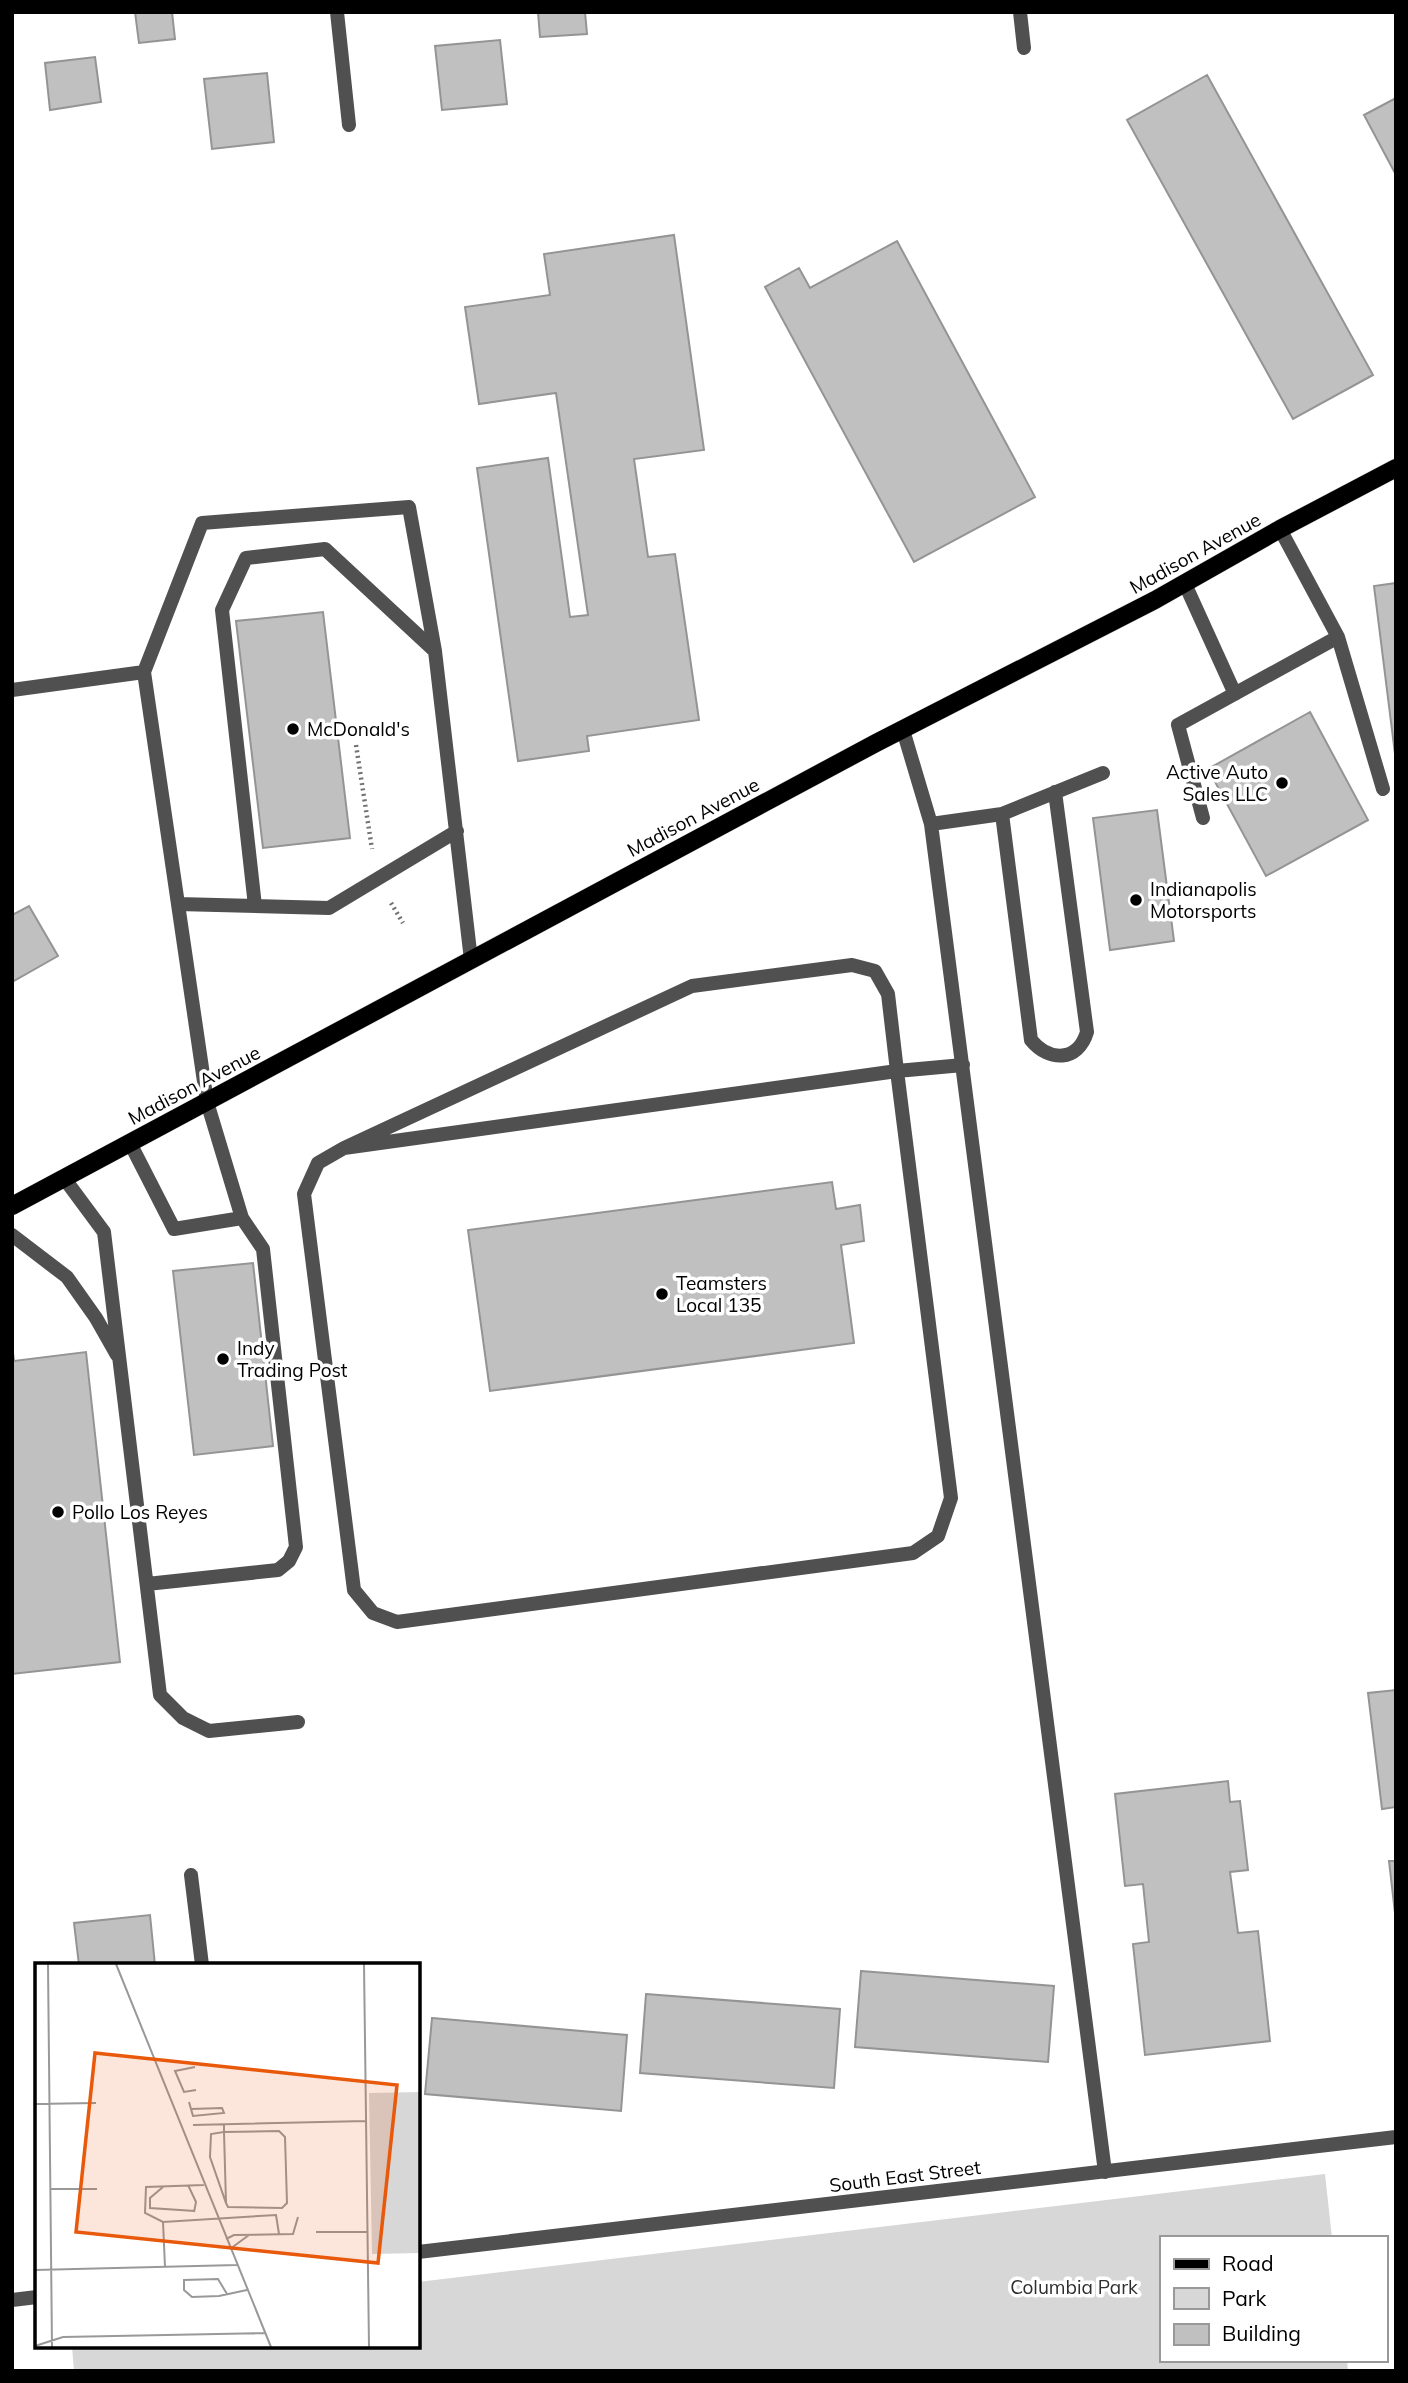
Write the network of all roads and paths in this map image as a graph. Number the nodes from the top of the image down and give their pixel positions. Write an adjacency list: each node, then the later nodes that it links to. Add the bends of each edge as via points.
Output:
1 (337, 12): 4 (street)
2 (1020, 12): 3 (street)
3 (1024, 48)
4 (349, 125)
5 (1396, 468): 6 (main road, Madison Avenue)
6 (1280, 529): 7 (main road, Madison Avenue); 8 (street)
7 (1185, 584): 12 (street); 13 (main road, Madison Avenue)
8 (1338, 637): 12 (street); 16 (street)
9 (435, 651): 10 (street, via 410,507 202,523); 21 (street); 24 (street, via 326,549 246,558 222,610)
10 (144, 672): 11 (street); 23 (street)
11 (12, 690)
12 (1235, 694): 19 (street, via 1178,725)
13 (903, 730): 20 (street); 26 (main road, Madison Avenue)
14 (355, 745): 22 (path)
15 (1103, 773): 17 (street)
16 (1383, 789)
17 (1055, 792): 18 (street); 18 (street, via 1087,1032 1074,1053 1051,1056 1031,1040)
18 (1002, 814): 20 (street)
19 (1203, 818)
20 (931, 824): 27 (street)
21 (457, 831): 22 (street); 26 (street)
22 (377, 879): 24 (street, via 330,908); 25 (path)
23 (178, 904): 24 (street); 29 (street)
24 (255, 906)
25 (403, 923)
26 (471, 960): 29 (main road, Madison Avenue)
27 (963, 1065): 28 (street); 42 (street)
28 (897, 1071): 31 (street); 31 (street, via 888,994 875,971 852,965 692,986); 31 (street, via 951,1498 938,1536 912,1553 899,1555 397,1622 373,1613 354,1590 304,1194 318,1163)
29 (207, 1101): 30 (main road, Madison Avenue); 34 (street)
30 (130, 1143): 32 (main road, Madison Avenue); 34 (street, via 174,1228)
31 (344, 1148)
32 (64, 1178): 33 (main road, Madison Avenue); 36 (street, via 104,1232)
33 (12, 1206)
34 (242, 1218): 37 (street, via 263,1250 296,1547 278,1570)
35 (12, 1235): 36 (street, via 67,1277)
36 (121, 1362): 37 (street)
37 (147, 1584): 38 (street, via 160,1695 183,1718 209,1731)
38 (298, 1722)
39 (191, 1875): 40 (street)
40 (202, 1963)
41 (1396, 2137): 42 (street, South East Street)
42 (1105, 2172): 43 (street, South East Street)
43 (420, 2252)
44 (35, 2297): 45 (street)
45 (12, 2300)

